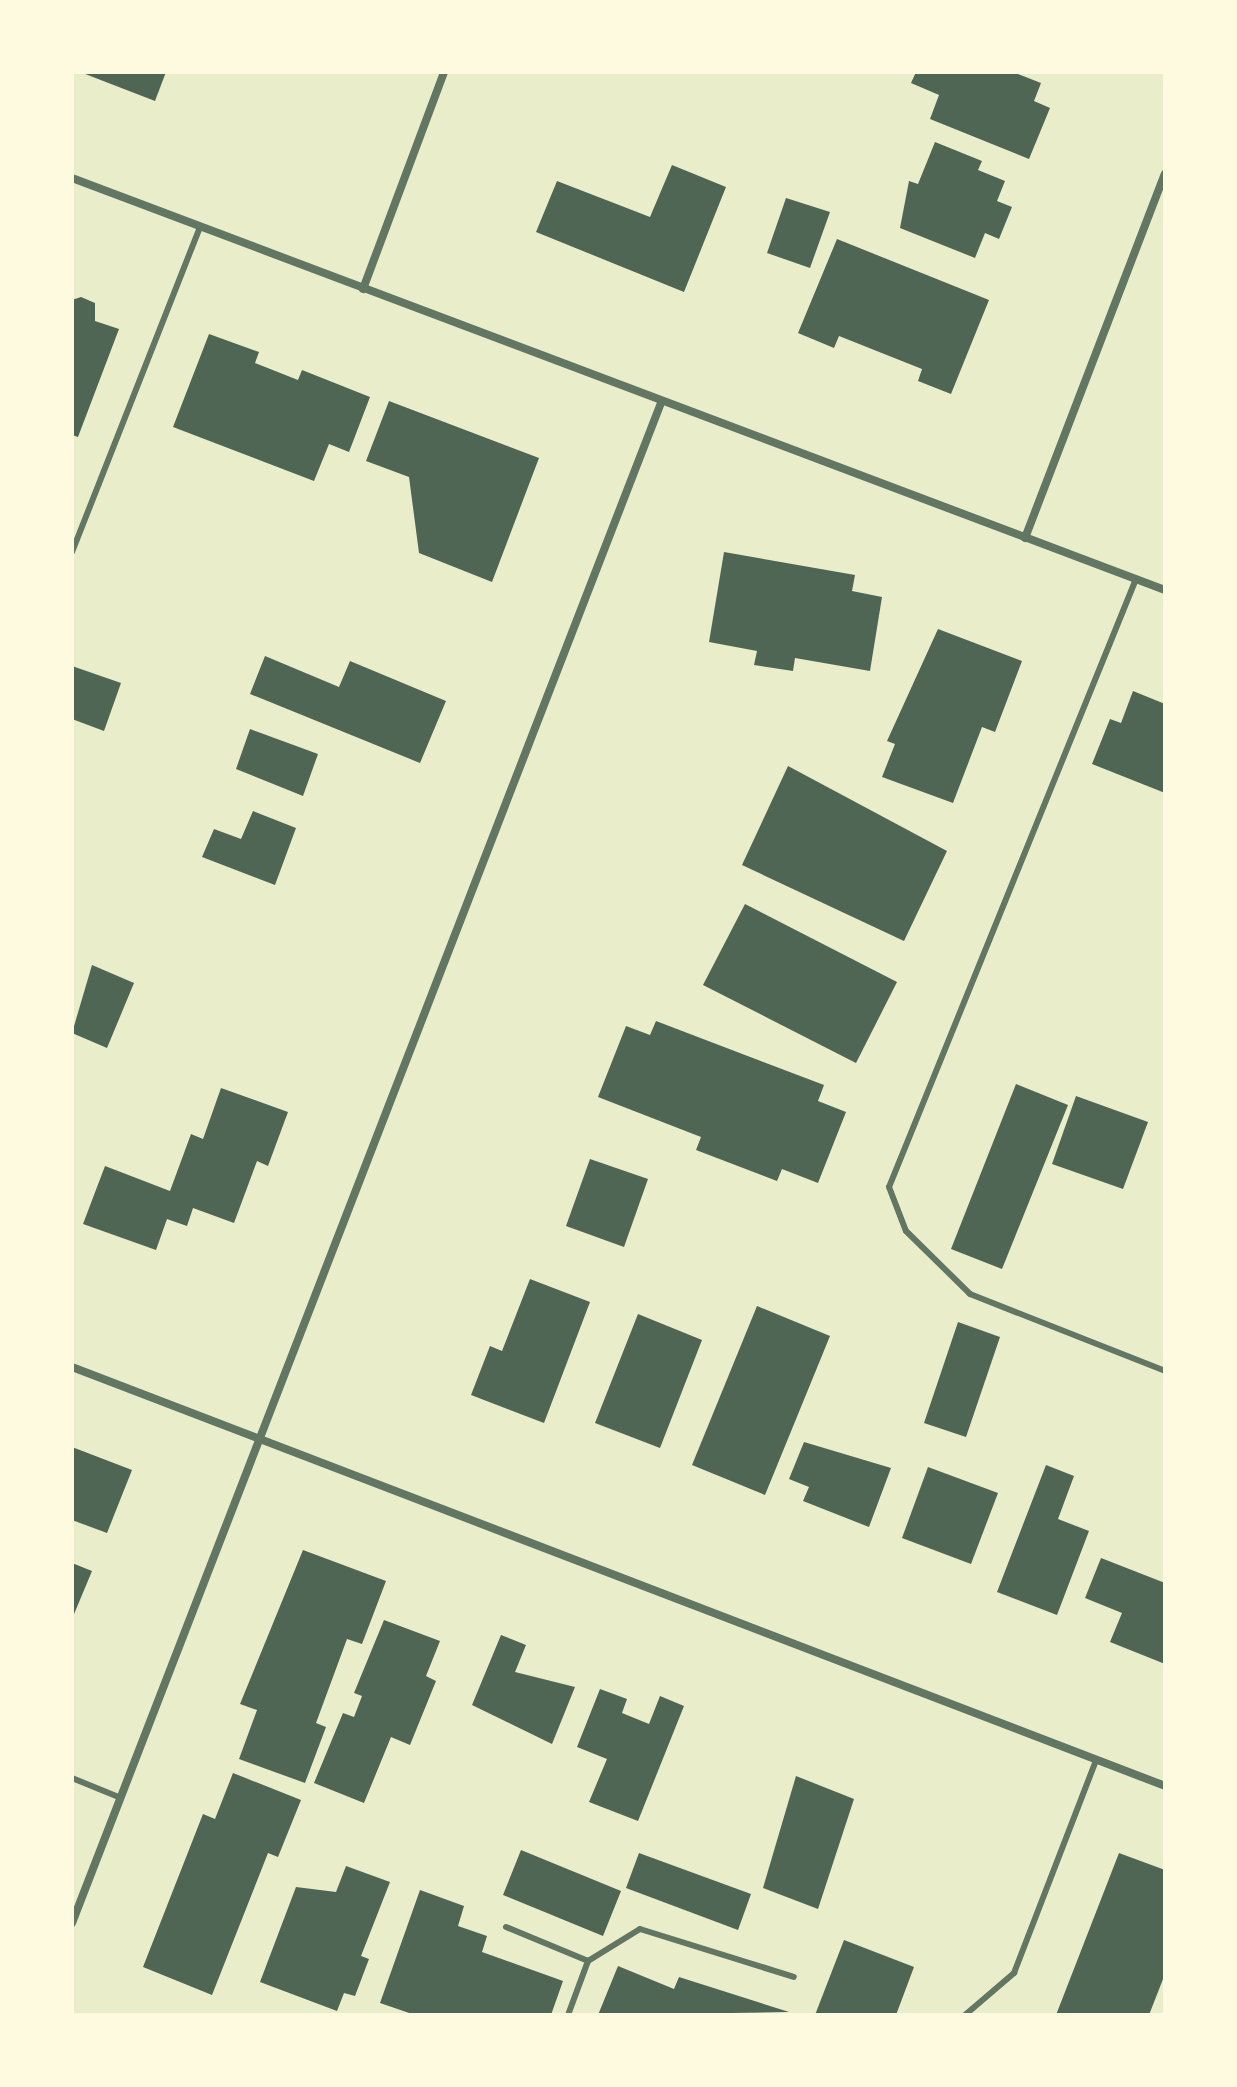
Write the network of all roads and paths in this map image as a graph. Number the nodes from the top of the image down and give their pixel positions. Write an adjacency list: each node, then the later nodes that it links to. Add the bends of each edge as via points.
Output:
1 (444, 72): 5 (street)
2 (1165, 174): 7 (street)
3 (72, 178): 4 (street)
4 (200, 227): 5 (street); 8 (lane)
5 (363, 289): 6 (street)
6 (661, 403): 7 (street); 13 (street)
7 (1025, 538): 9 (street)
8 (72, 552)
9 (1136, 579): 10 (street); 12 (lane, via 1038,804 889,1187 906,1231 970,1294)
10 (1165, 590)
11 (72, 1367): 13 (street)
12 (1165, 1371)
13 (261, 1442): 14 (street); 17 (street)
14 (1096, 1760): 16 (street); 23 (lane, via 1014,1973)
15 (72, 1778): 17 (lane)
16 (1165, 1786)
17 (121, 1798): 18 (street)
18 (72, 1923)
19 (506, 1927): 20 (lane)
20 (588, 1961): 21 (lane, via 640,1929); 22 (lane)
21 (794, 1977)
22 (568, 2015)
23 (965, 2015)

